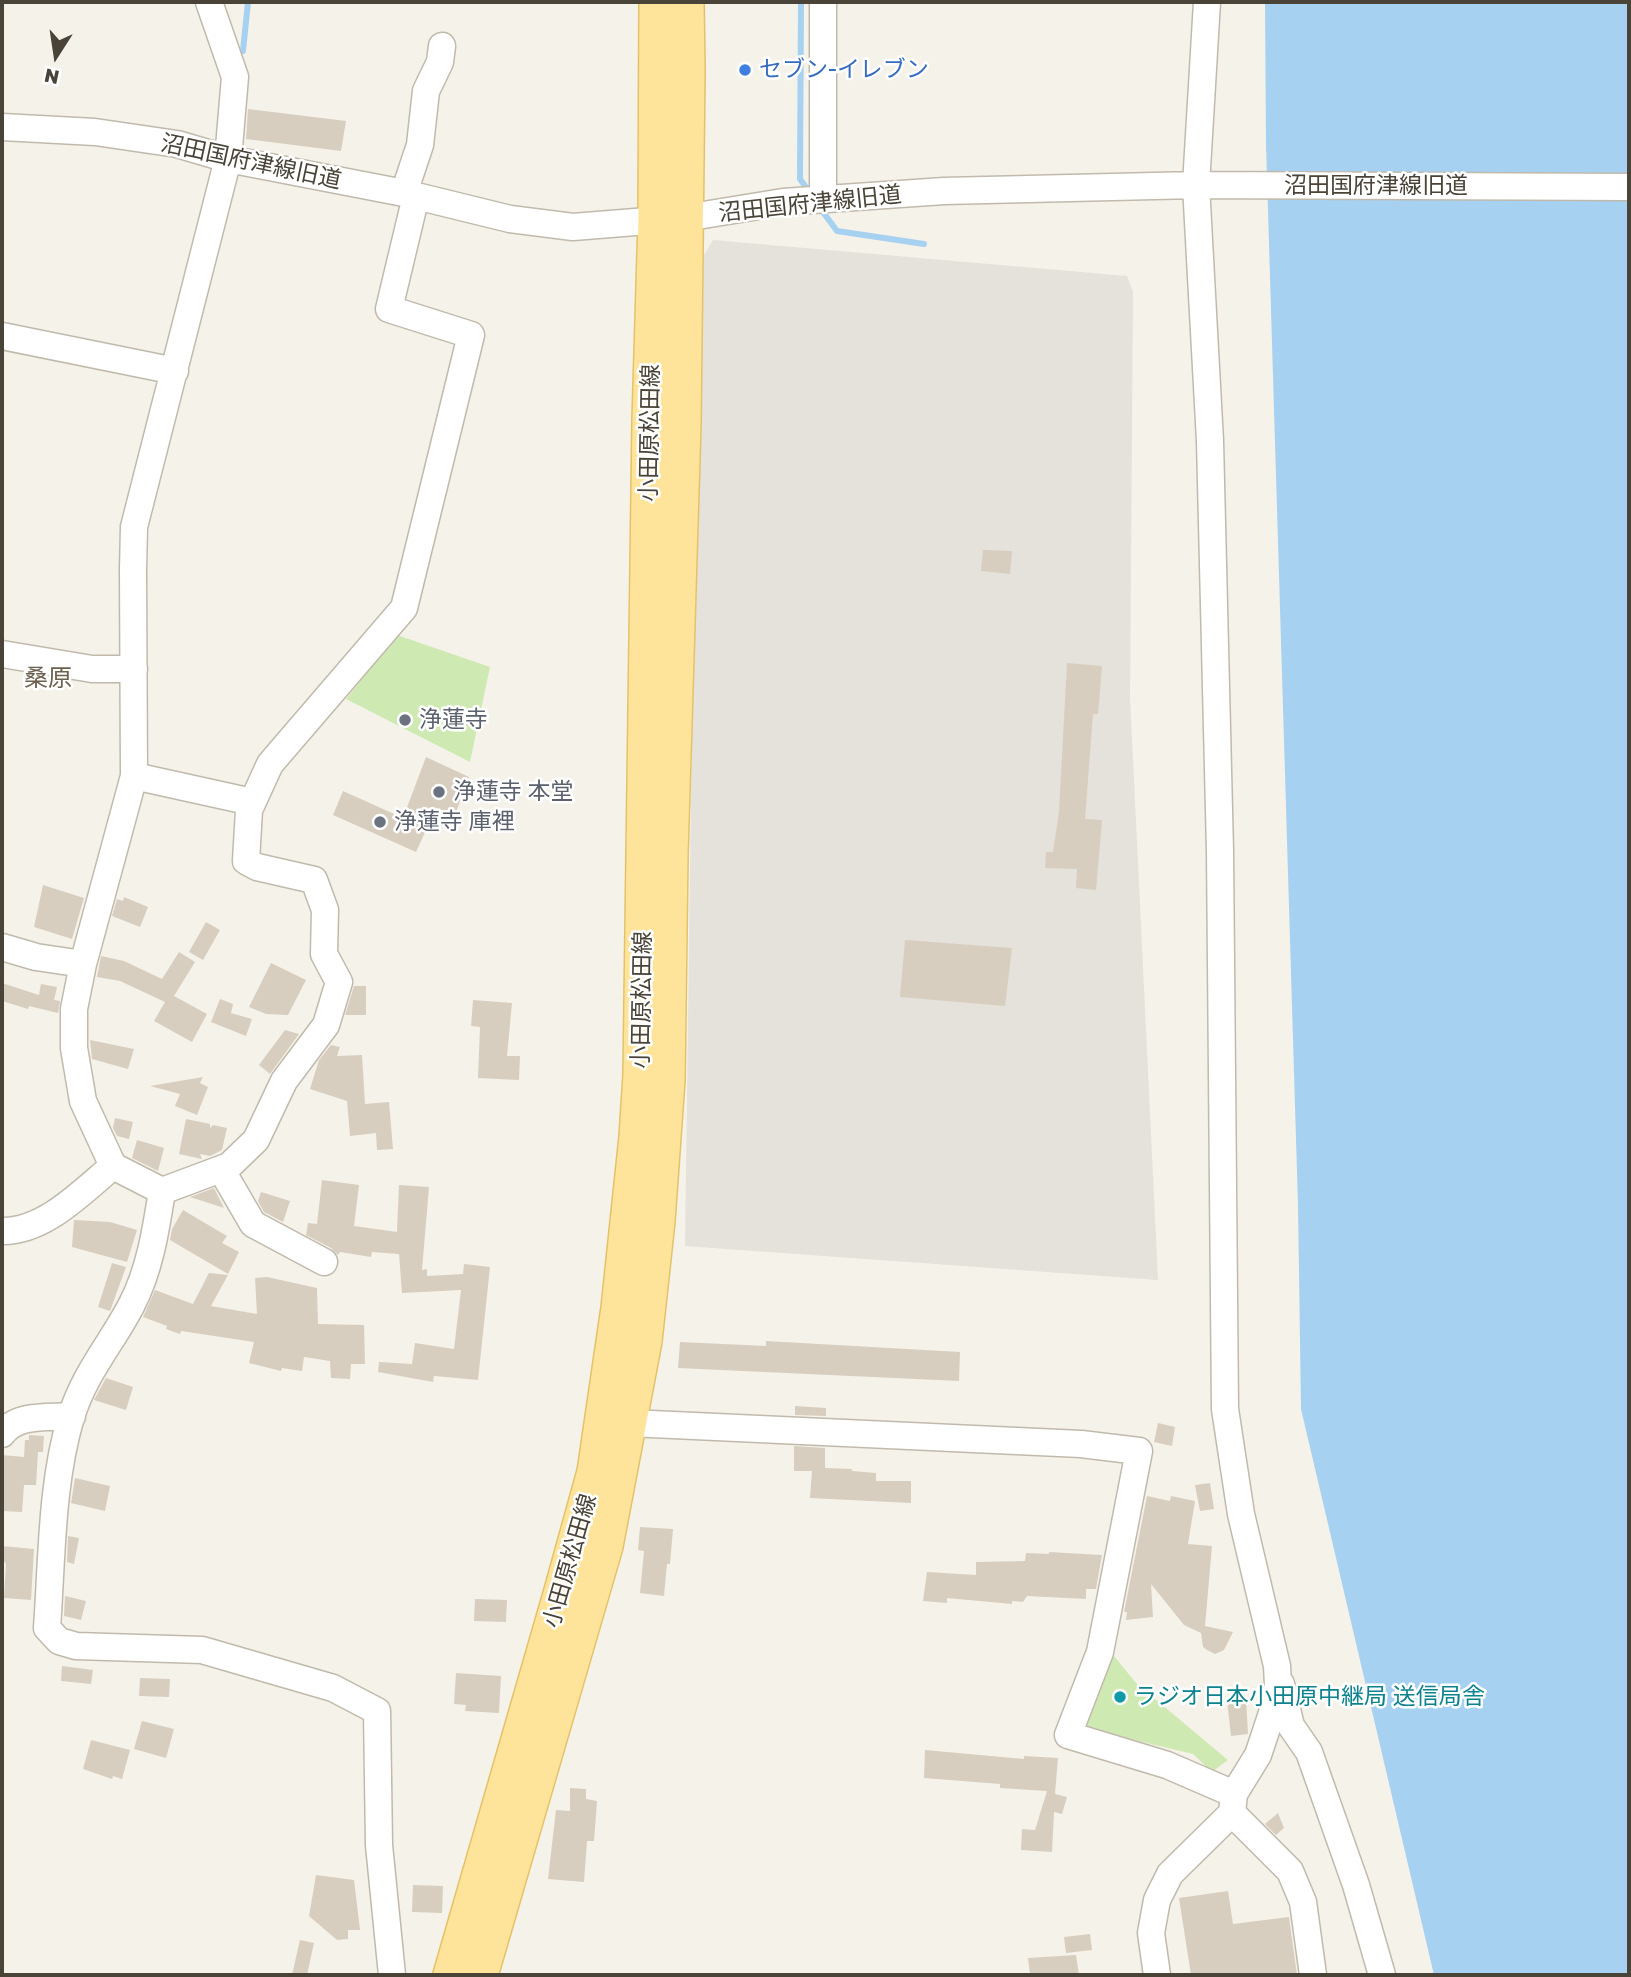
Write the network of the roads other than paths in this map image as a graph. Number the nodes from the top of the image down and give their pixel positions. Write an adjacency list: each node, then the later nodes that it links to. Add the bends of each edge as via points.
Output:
1 (209, 2): 8 (street, via 235,77)
2 (657, 2): 13 (main road, 小田原松田線)
3 (685, 2): 13 (main road, 小田原松田線, via 687,70)
4 (824, 2): 12 (street)
5 (1208, 2): 9 (street)
6 (442, 46): 11 (street, via 426,91)
7 (2, 127): 8 (street, 沼田国府津線旧道, via 109,134 177,144)
8 (228, 159): 11 (street, 沼田国府津線旧道); 15 (street)
9 (1196, 185): 10 (street, 沼田国府津線旧道); 12 (street, 沼田国府津線旧道); 30 (street, via 1211,468 1225,1409 1241,1514)
10 (1629, 187)
11 (410, 195): 13 (street, 沼田国府津線旧道, via 510,219 573,227); 19 (street, via 389,309 471,335 404,608 270,764)
12 (823, 199): 13 (street, 沼田国府津線旧道)
13 (671, 219): 28 (main road, 小田原松田線, via 683,424 667,1080 653,1261); 33 (main road, 小田原松田線, via 650,419 641,1075 620,1308 594,1472)
14 (2, 336): 15 (street)
15 (175, 371): 17 (street, via 135,527)
16 (2, 654): 17 (street, via 92,669)
17 (134, 669): 18 (street)
18 (134, 776): 19 (street); 21 (street)
19 (253, 802): 23 (street, via 248,810 246,861 314,880 325,910 324,954 339,982 326,1025 284,1081 256,1140)
20 (2, 947): 21 (street)
21 (83, 964): 22 (street, via 74,1009 74,1048 83,1101)
22 (113, 1166): 24 (street); 25 (street, via 42,1221)
23 (221, 1169): 24 (street); 26 (street, via 253,1224)
24 (162, 1191): 27 (street, via 154,1242 132,1303 94,1364)
25 (2, 1231)
26 (324, 1262)
27 (72, 1416): 29 (street, via 20,1420); 32 (street, via 58,1480 47,1628 59,1641 76,1646 202,1650 333,1688 377,1711 379,1845)
28 (630, 1423): 31 (street, via 1082,1444 1139,1451 1100,1653 1068,1735 1167,1765); 34 (main road, 小田原松田線, via 606,1546)
29 (2, 1434)
30 (1277, 1666): 31 (street, via 1278,1685 1265,1734); 37 (street, via 1291,1726 1309,1752)
31 (1233, 1804): 35 (street, via 1170,1874 1161,1892 1151,1921); 36 (street, via 1290,1871 1303,1902)
32 (392, 1975)
33 (451, 1975)
34 (480, 1975)
35 (1157, 1975)
36 (1313, 1975)
37 (1382, 1975)

